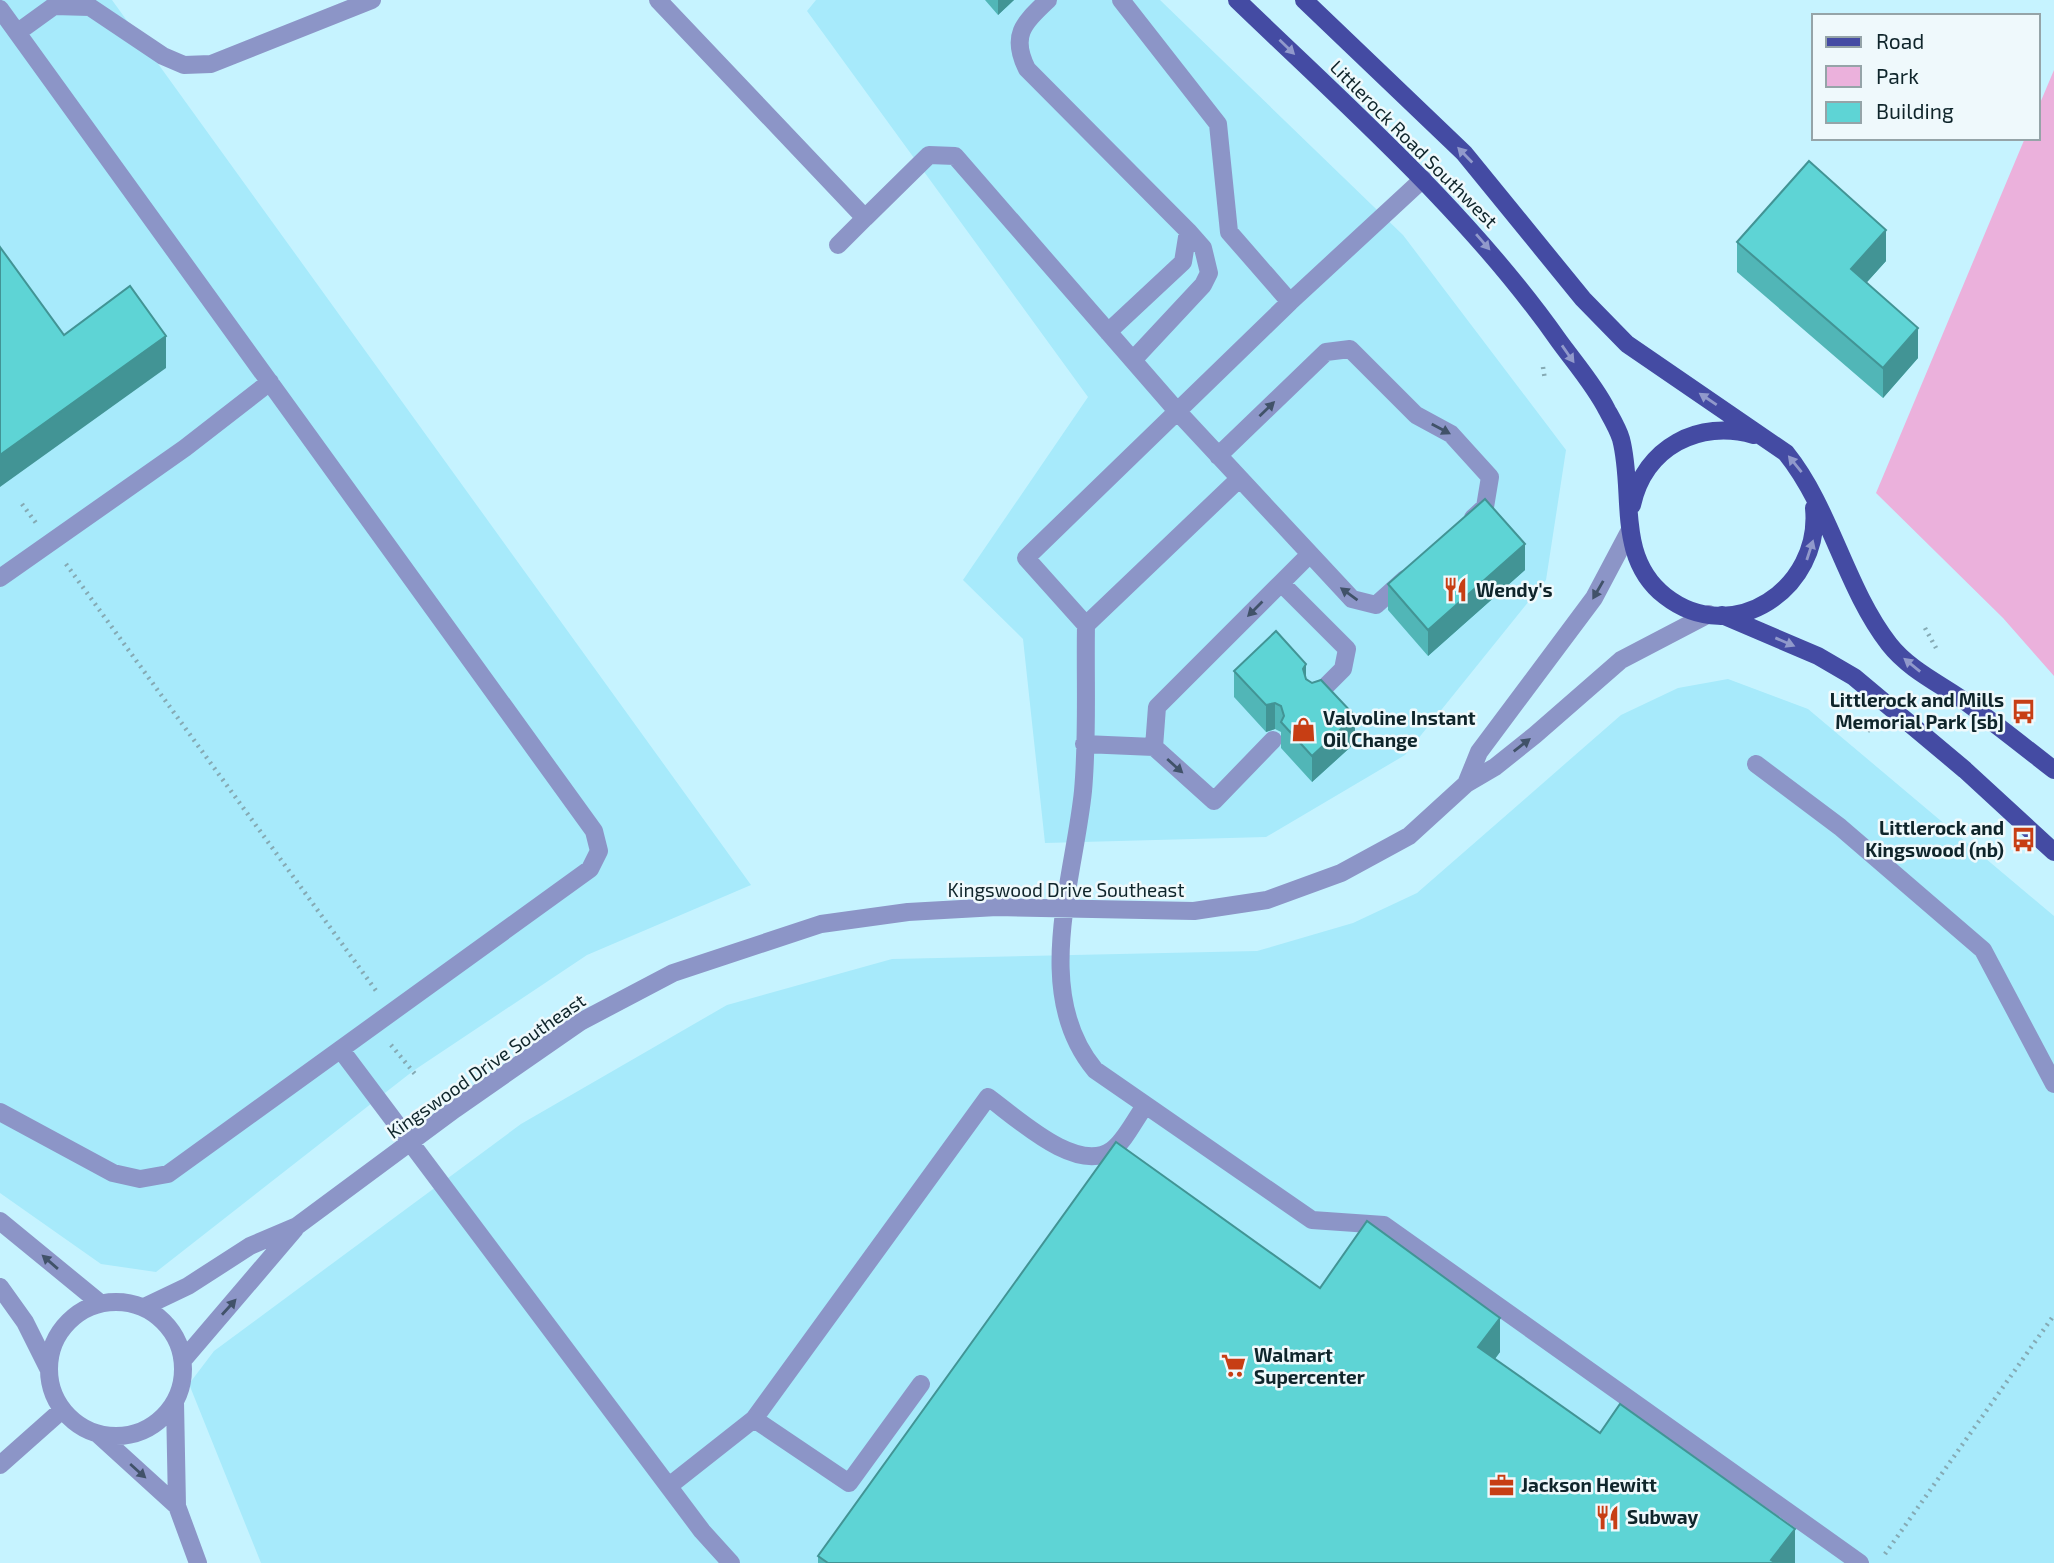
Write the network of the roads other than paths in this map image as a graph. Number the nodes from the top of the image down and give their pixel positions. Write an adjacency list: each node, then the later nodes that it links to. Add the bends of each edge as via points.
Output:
1 (372, 0): 8 (street, via 211,64 184,65 163,56 90,7 54,6)
2 (658, 0): 10 (street)
3 (1048, 0): 11 (street, via 1029,18 1019,36 1018,52 1027,69)
4 (1121, 0): 13 (street, via 1218,124 1229,232)
5 (1237, 0): 9 (main road, Littlerock Road Southwest, one-way to 9)
6 (1304, 0): 18 (main road, Littlerock Road Southwest, one-way to 6, via 1627,344 1464,153)
7 (0, 9): 8 (street)
8 (18, 32): 16 (street)
9 (1423, 179): 13 (street); 22 (main road, Littlerock Road Southwest, one-way to 22, via 1529,298 1605,406 1620,438)
10 (865, 218): 12 (street); 14 (street, via 929,155 955,156)
11 (1188, 231): 14 (street, via 1183,262); 15 (street, via 1203,248 1209,273)
12 (838, 244)
13 (1290, 302): 17 (street)
14 (1108, 332): 15 (street)
15 (1133, 360): 17 (street)
16 (270, 382): 26 (street); 39 (street, via 594,831 599,851 590,869)
17 (1177, 411): 19 (street); 29 (street, via 1026,558)
18 (1764, 438): 21 (main road, Littlerock Road Southwest, one-way to 18, via 1803,474 1786,453); 22 (main road, Littlerock Road Southwest, via 1735,429 1704,430 1675,441 1652,461 1636,487)
19 (1218, 456): 20 (street); 23 (street, one-way to 23, via 1326,352 1350,349 1416,415 1451,434 1490,477 1485,507)
20 (1239, 479): 24 (street); 29 (street)
21 (1813, 500): 28 (main road, Littlerock Road Southwest, one-way to 21, via 1750,611 1776,599 1796,580 1810,555 1816,527); 35 (main road, Littlerock Road Southwest, one-way to 21, via 1890,646)
22 (1630, 524): 28 (main road, Littlerock Road Southwest, via 1633,548 1645,575 1665,597 1692,611); 36 (street, Kingswood Drive Southeast, one-way to 36, via 1594,598 1479,752)
23 (1456, 534)
24 (1308, 555): 25 (street, one-way to 24, via 1376,605 1352,599); 27 (street)
25 (1416, 569)
26 (0, 578)
27 (1281, 583): 30 (street, via 1347,649 1343,668); 33 (street, one-way to 33, via 1157,707)
28 (1716, 615): 36 (street, Kingswood Drive Southeast, one-way to 28, via 1535,735 1621,660); 37 (main road, Littlerock Road Southwest, one-way to 37, via 1818,656 1854,677 1965,769)
29 (1086, 625): 32 (street)
30 (1314, 698)
31 (1273, 740): 33 (street, one-way to 31, via 1214,801)
32 (1084, 744): 33 (street); 38 (street, via 1083,789)
33 (1154, 747)
34 (1756, 764): 40 (street, via 1840,827 1983,950)
35 (2054, 770)
36 (1466, 784): 38 (street, Kingswood Drive Southeast, via 1409,836 1341,873 1267,900 1194,911)
37 (2054, 852)
38 (1065, 911): 41 (street, via 1063,1001 1068,1026 1079,1050 1096,1069); 43 (street, Kingswood Drive Southeast, via 984,908 908,912 821,924 673,973 580,1022)
39 (341, 1050): 42 (street, via 169,1174 140,1179 113,1173); 43 (street)
40 (2054, 1084)
41 (1145, 1106): 54 (street, via 1114,1149 1098,1158 1080,1157 988,1097); 61 (street, via 1312,1220 1384,1225)
42 (0, 1112)
43 (411, 1142): 45 (street, Kingswood Drive Southeast); 57 (street)
44 (0, 1221): 47 (street, one-way to 44)
45 (297, 1226): 48 (street, Kingswood Drive Southeast, via 250,1246); 49 (street, Kingswood Drive Southeast, one-way to 45)
46 (0, 1287): 50 (street, via 25,1322)
47 (100, 1303): 48 (street, via 122,1301); 50 (street, via 79,1312 63,1327 52,1346)
48 (145, 1307): 49 (street, via 176,1337)
49 (184, 1359): 52 (street)
50 (48, 1368): 53 (street)
51 (921, 1384): 54 (street, via 849,1483)
52 (176, 1402): 55 (street, via 162,1420 142,1432 121,1437); 58 (street)
53 (62, 1410): 55 (street, via 78,1426); 56 (street)
54 (754, 1419): 57 (street)
55 (99, 1435): 58 (street, one-way to 58)
56 (0, 1465)
57 (669, 1486): 60 (street)
58 (177, 1506): 59 (street)
59 (198, 1563)
60 (731, 1563)
61 (1860, 1563)

